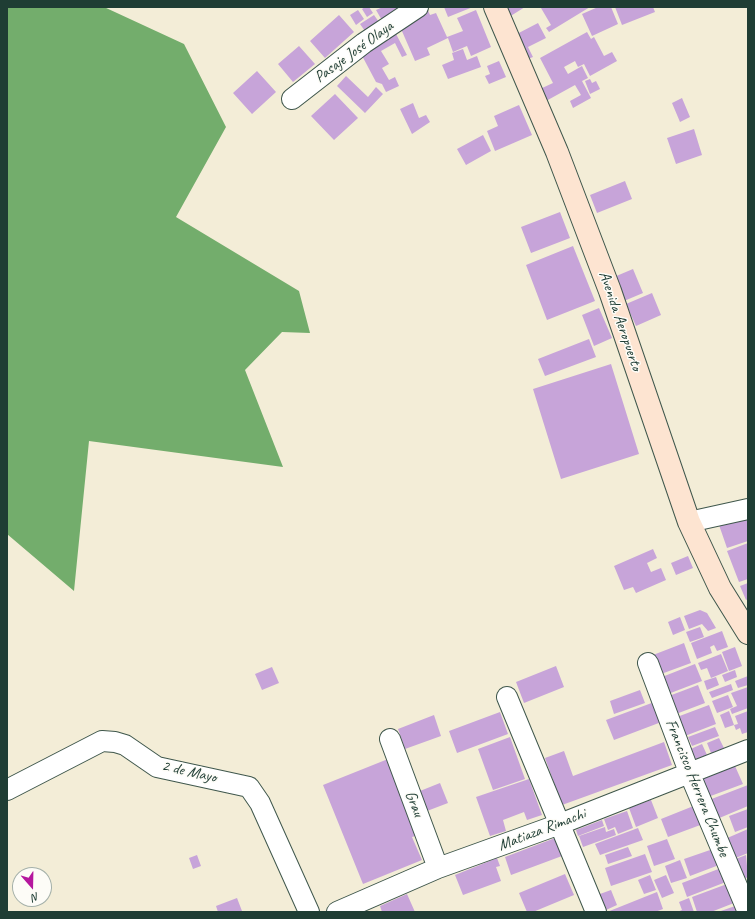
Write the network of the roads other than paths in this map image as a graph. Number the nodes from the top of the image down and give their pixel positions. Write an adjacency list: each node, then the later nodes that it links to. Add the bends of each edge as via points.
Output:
1 (418, 7): 3 (street, Pasaje José Olaya, via 364,43)
2 (495, 7): 5 (street, Avenida Aeropuerto, via 557,152 610,290)
3 (292, 99)
4 (748, 509): 5 (street)
5 (689, 522): 6 (street, Avenida Aeropuerto, via 720,588)
6 (748, 633)
7 (648, 663): 11 (street, Francisco Herrera Chumbe)
8 (507, 697): 13 (street)
9 (390, 739): 14 (street, Grau)
10 (748, 750): 11 (street, Matiaza Rimachi)
11 (689, 772): 13 (street, Matiaza Rimachi); 18 (street, Francisco Herrera Chumbe)
12 (7, 790): 15 (street, 2 de Mayo, via 108,740 125,745 157,767 249,787 260,803)
13 (560, 824): 14 (street, Matiaza Rimachi); 17 (street)
14 (438, 868): 16 (street, Matiaza Rimachi)
15 (309, 912)
16 (337, 912)
17 (596, 912)
18 (748, 912)

